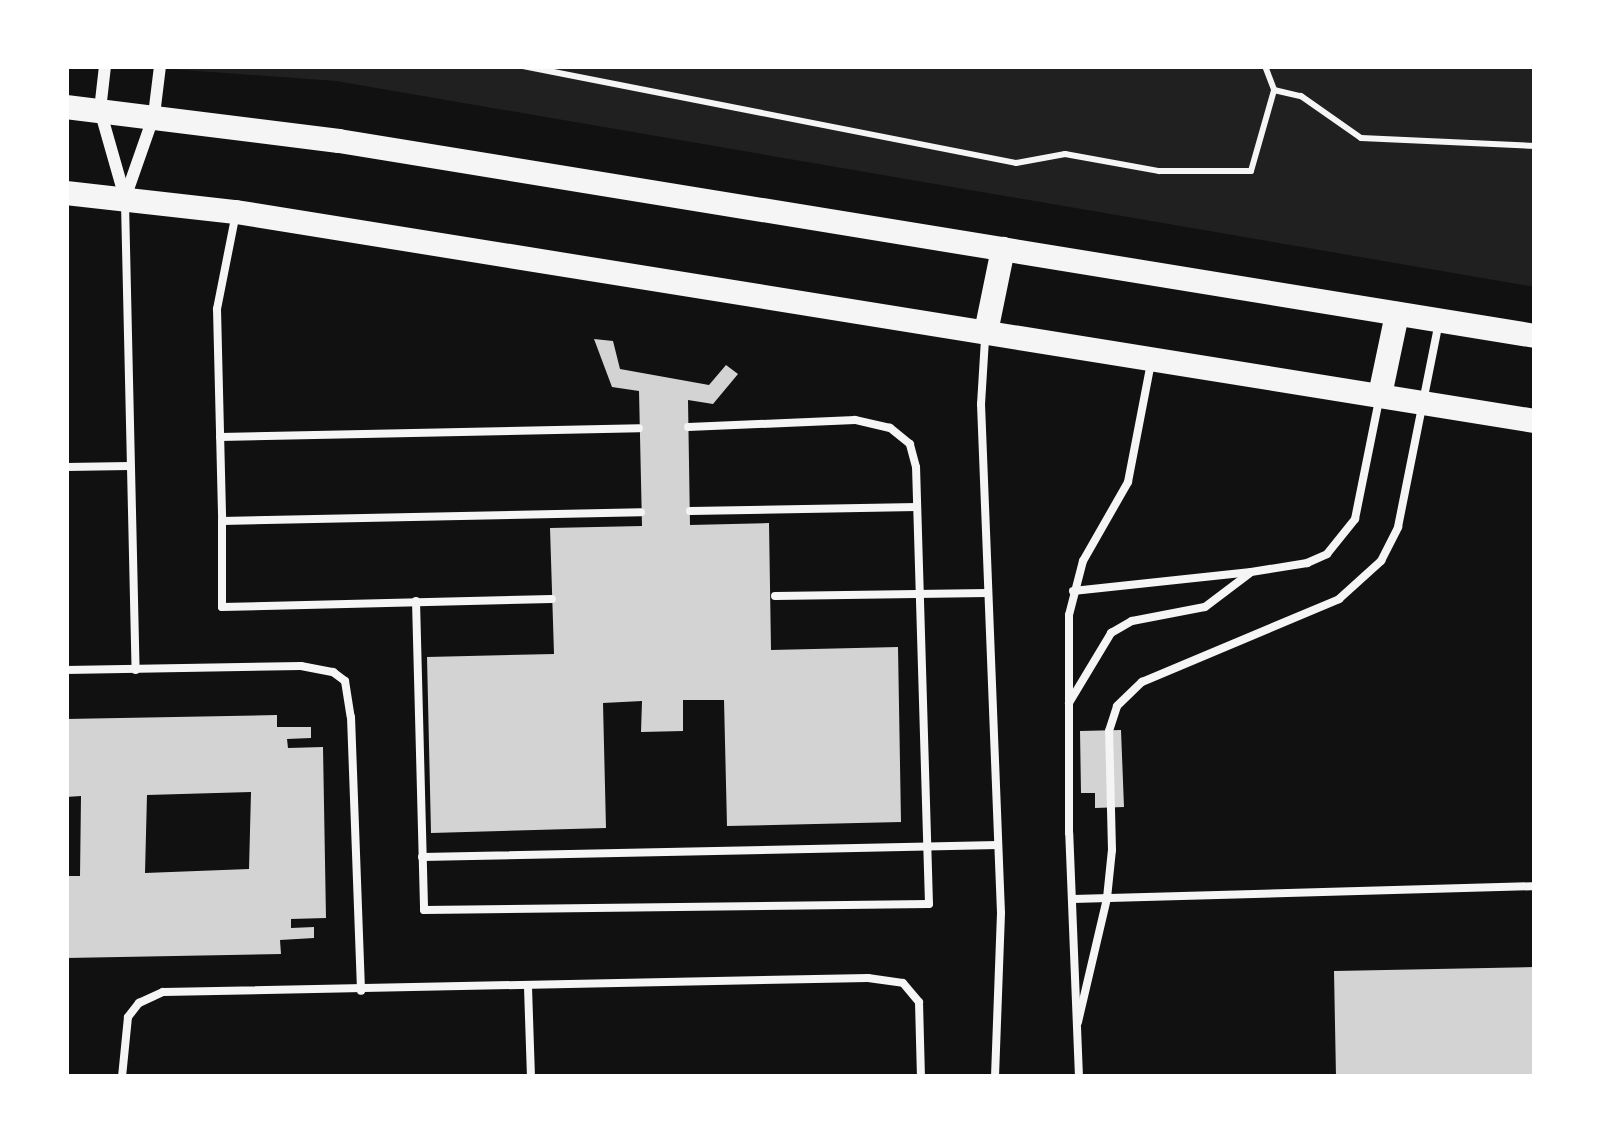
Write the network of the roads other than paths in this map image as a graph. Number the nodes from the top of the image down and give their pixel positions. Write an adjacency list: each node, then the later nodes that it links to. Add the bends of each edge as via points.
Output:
1 (105, 66): 4 (street)
2 (160, 66): 5 (street)
3 (66, 107): 4 (main road)
4 (100, 110): 5 (main road); 7 (street)
5 (154, 115): 7 (street); 9 (main road)
6 (66, 193): 7 (main road)
7 (125, 198): 8 (main road); 21 (lane)
8 (236, 212): 12 (main road); 20 (lane, via 217,309)
9 (1003, 249): 10 (main road); 12 (main road)
10 (1397, 314): 11 (main road); 15 (main road)
11 (1440, 321): 13 (main road); 16 (lane)
12 (986, 332): 14 (main road); 29 (lane)
13 (1535, 336)
14 (1152, 359): 15 (main road); 28 (lane, via 1128,482)
15 (1380, 395): 16 (main road); 27 (lane, via 1362,499 1343,538 1307,563)
16 (1424, 403): 17 (main road); 41 (lane, via 1398,527 1369,576 1316,611 1142,682 1117,706 1109,731)
17 (1535, 422)
18 (688, 427): 23 (lane, via 877,423 915,454)
19 (640, 428): 20 (lane)
20 (220, 436): 26 (lane)
21 (130, 466): 22 (lane); 35 (lane)
22 (66, 467)
23 (917, 507): 24 (lane); 30 (lane)
24 (689, 511)
25 (641, 512): 26 (lane)
26 (222, 521): 33 (lane, via 222,607)
27 (1251, 572): 28 (lane); 36 (lane, via 1205,607 1132,621 1111,634)
28 (1073, 591): 36 (lane)
29 (987, 593): 30 (lane); 38 (lane)
30 (918, 594): 31 (lane); 37 (lane)
31 (776, 596)
32 (552, 599): 33 (lane)
33 (416, 601): 39 (lane)
34 (66, 670): 35 (lane)
35 (136, 670): 44 (lane, via 301,666 345,681)
36 (1069, 704): 42 (lane)
37 (926, 845): 38 (lane); 39 (lane); 39 (lane, via 929,904 424,910)
38 (998, 845): 49 (lane)
39 (422, 857)
40 (1532, 886): 41 (lane)
41 (1107, 898): 42 (lane); 45 (lane)
42 (1072, 899): 45 (lane)
43 (528, 987): 44 (lane); 47 (lane); 48 (lane, via 894,980 919,1002)
44 (361, 991): 46 (lane, via 152,995 124,1027)
45 (1078, 1022): 50 (lane)
46 (122, 1077)
47 (531, 1077)
48 (921, 1077)
49 (995, 1077)
50 (1079, 1077)

